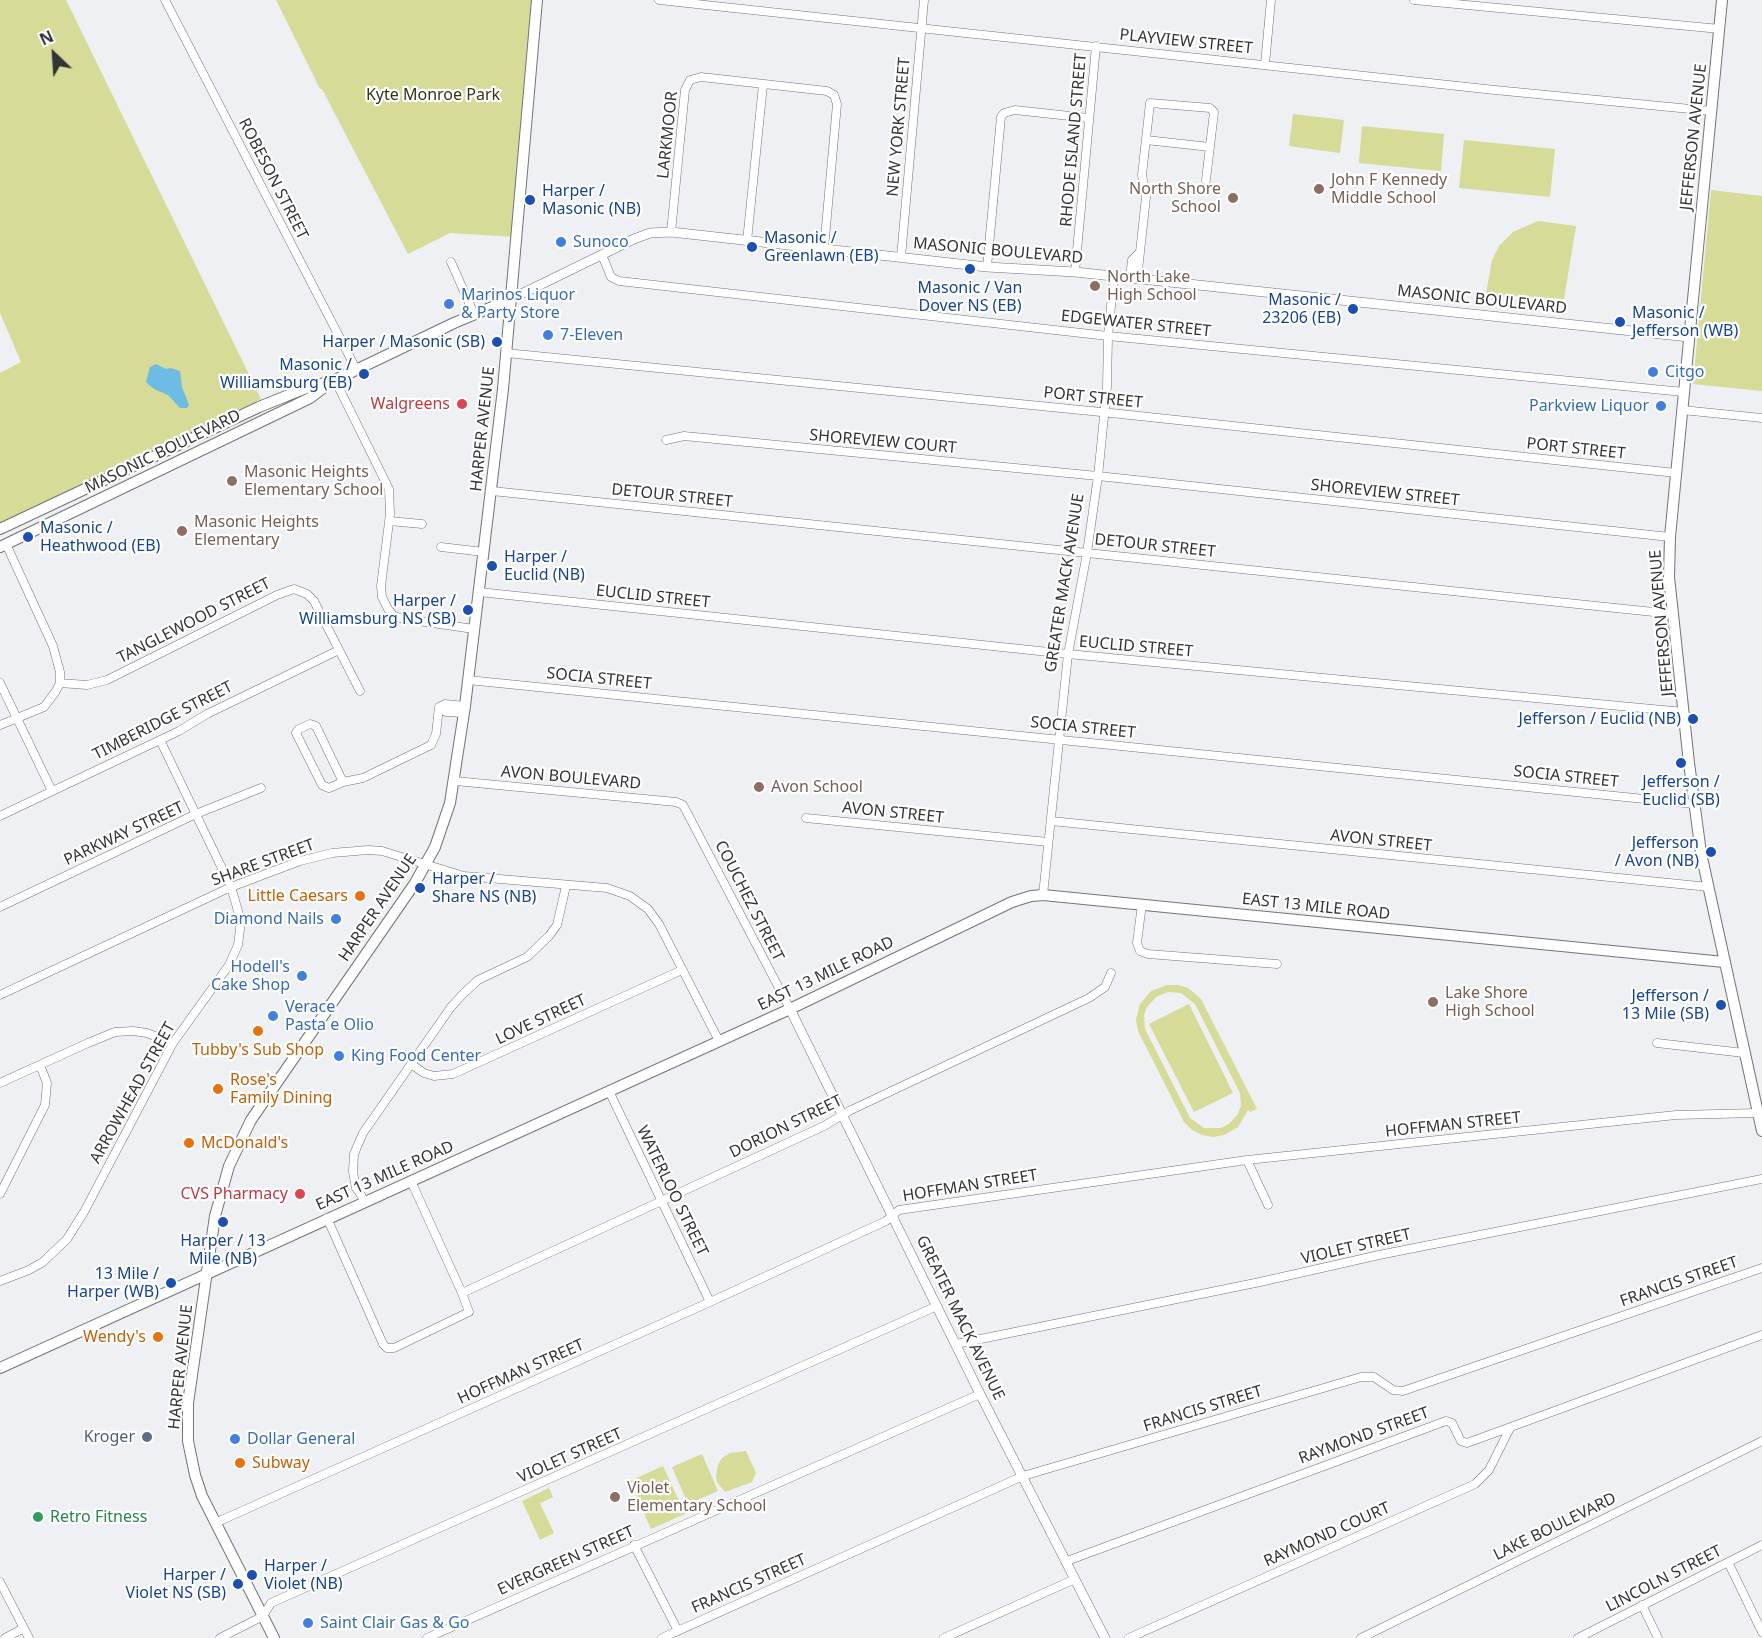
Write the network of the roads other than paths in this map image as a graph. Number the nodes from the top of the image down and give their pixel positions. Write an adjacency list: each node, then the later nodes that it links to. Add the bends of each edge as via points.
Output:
1 (165, 0): 33 (street, ROBESON STREET)
2 (537, 0): 28 (main road, HARPER AVENUE)
3 (659, 0): 8 (street, PLAYVIEW STREET)
4 (924, 0): 8 (street, NEW YORK STREET)
5 (1270, 0): 11 (street)
6 (1414, 0): 9 (street)
7 (1722, 0): 9 (main road, JEFFERSON AVENUE)
8 (922, 28): 10 (street, PLAYVIEW STREET); 22 (street, NEW YORK STREET)
9 (1720, 29): 13 (main road, JEFFERSON AVENUE)
10 (1096, 46): 11 (street, PLAYVIEW STREET); 14 (street, RHODE ISLAND STREET)
11 (1265, 64): 13 (street, PLAYVIEW STREET)
12 (763, 85): 18 (street, LARKMOOR, via 701,77 687,84); 19 (street); 20 (street, via 827,91 836,100)
13 (1711, 111): 31 (main road, JEFFERSON AVENUE)
14 (1088, 118): 24 (street, via 1015,111 1001,117); 25 (street, RHODE ISLAND STREET)
15 (1146, 140): 16 (street); 16 (street, via 1150,103 1210,108 1214,112); 27 (street, via 1142,175 1146,197)
16 (1210, 147): 17 (street)
17 (1206, 180)
18 (671, 232): 19 (street, MASONIC BOULEVARD); 21 (street, MASONIC BOULEVARD, via 643,235)
19 (747, 241): 20 (street, MASONIC BOULEVARD)
20 (824, 249): 22 (street, MASONIC BOULEVARD)
21 (602, 255): 28 (street, MASONIC BOULEVARD); 30 (street, EDGEWATER STREET, via 611,277 619,281)
22 (901, 257): 24 (street, MASONIC BOULEVARD)
23 (451, 262): 29 (street)
24 (987, 267): 25 (street, MASONIC BOULEVARD)
25 (1075, 272): 26 (street, MASONIC BOULEVARD)
26 (1114, 277): 27 (street, MASONIC BOULEVARD); 30 (street, GREATER MACK AVENUE)
27 (1134, 279): 31 (street, MASONIC BOULEVARD)
28 (511, 299): 29 (main road, MASONIC BOULEVARD); 32 (main road, HARPER AVENUE)
29 (474, 314): 33 (main road, MASONIC BOULEVARD)
30 (1108, 336): 35 (street, EDGEWATER STREET); 38 (street, GREATER MACK AVENUE)
31 (1689, 337): 35 (main road, JEFFERSON AVENUE)
32 (506, 353): 38 (street, PORT STREET); 49 (main road, HARPER AVENUE)
33 (356, 369): 34 (main road, MASONIC BOULEVARD)
34 (335, 380): 36 (main road, MASONIC BOULEVARD); 39 (main road, MASONIC BOULEVARD, via 310,398); 52 (street, via 387,483)
35 (1684, 392): 37 (main road, JEFFERSON AVENUE)
36 (260, 407): 39 (main road); 41 (main road, MASONIC BOULEVARD)
37 (1682, 410): 40 (street); 46 (main road, JEFFERSON AVENUE)
38 (1105, 412): 46 (street, PORT STREET); 47 (street, GREATER MACK AVENUE)
39 (268, 418): 43 (main road, MASONIC BOULEVARD)
40 (1762, 418)
41 (220, 426): 42 (main road, MASONIC BOULEVARD); 43 (main road)
42 (203, 433): 45 (main road, via 196,441); 48 (main road, MASONIC BOULEVARD)
43 (237, 433): 45 (main road, MASONIC BOULEVARD)
44 (666, 440): 47 (street, SHOREVIEW COURT, via 684,436)
45 (196, 453): 51 (main road, MASONIC BOULEVARD)
46 (1676, 473): 55 (main road, JEFFERSON AVENUE)
47 (1098, 476): 55 (street, SHOREVIEW STREET); 59 (street, GREATER MACK AVENUE)
48 (109, 478): 50 (main road, MASONIC BOULEVARD); 51 (main road, via 106,490)
49 (492, 491): 58 (main road, HARPER AVENUE); 59 (street, DETOUR STREET)
50 (24, 518): 54 (main road, MASONIC BOULEVARD); 56 (main road, via 31,525 8,536)
51 (61, 518): 56 (main road, MASONIC BOULEVARD)
52 (389, 521): 53 (street); 62 (street, via 381,586 391,614 404,620)
53 (422, 524)
54 (0, 529)
55 (1670, 537): 61 (main road, JEFFERSON AVENUE)
56 (4, 545): 67 (street, via 57,656)
57 (441, 547): 58 (street)
58 (484, 552): 60 (main road, HARPER AVENUE)
59 (1087, 553): 61 (street, DETOUR STREET); 64 (street, GREATER MACK AVENUE)
60 (479, 592): 62 (main road, HARPER AVENUE); 64 (street, EUCLID STREET)
61 (1673, 614): 70 (main road, JEFFERSON AVENUE)
62 (474, 629): 65 (main road, HARPER AVENUE)
63 (339, 650): 67 (street, TANGLEWOOD STREET, via 314,601 294,589 107,680 87,685); 68 (street, TANGLEWOOD STREET); 74 (street, TIMBERIDGE STREET)
64 (1068, 654): 70 (street, EUCLID STREET); 73 (street, GREATER MACK AVENUE)
65 (468, 680): 69 (main road, HARPER AVENUE); 73 (street, SOCIA STREET)
66 (0, 683): 71 (street)
67 (60, 683): 71 (street, via 44,706)
68 (360, 691)
69 (465, 709): 75 (main road, HARPER AVENUE); 76 (street, via 446,712 439,707 431,745 363,778)
70 (1684, 712): 79 (main road, JEFFERSON AVENUE)
71 (17, 717): 72 (street); 78 (street)
72 (0, 725)
73 (1059, 739): 79 (street, SOCIA STREET); 84 (street, GREATER MACK AVENUE)
74 (160, 740): 78 (street, TIMBERIDGE STREET); 81 (street, ARROWHEAD STREET)
75 (455, 781): 80 (street, AVON BOULEVARD); 86 (main road, HARPER AVENUE, via 442,832)
76 (343, 782): 76 (street, via 328,789 321,785 296,734 299,729 310,724 316,726)
77 (261, 788): 81 (street, PARKWAY STREET)
78 (52, 791): 82 (street, TIMBERIDGE STREET)
79 (1694, 804): 89 (main road, JEFFERSON AVENUE)
80 (683, 805): 98 (street, COUCHEZ STREET)
81 (196, 814): 88 (street, ARROWHEAD STREET); 92 (street, PARKWAY STREET)
82 (0, 816)
83 (806, 818): 85 (street, AVON STREET)
84 (1051, 821): 85 (street, GREATER MACK AVENUE); 89 (street, AVON STREET)
85 (1048, 842): 90 (street, GREATER MACK AVENUE)
86 (426, 866): 87 (street, SHARE STREET, via 464,876); 88 (street, SHARE STREET, via 382,851 352,850 300,861); 120 (main road, HARPER AVENUE, via 242,1137 220,1196)
87 (566, 886): 95 (street, SHARE STREET, via 607,888 640,903 654,916); 103 (street, via 557,925 537,949 478,980 450,1007)
88 (231, 887): 97 (street, SHARE STREET); 100 (street, ARROWHEAD STREET, via 241,921 238,945 229,965)
89 (1709, 887): 93 (main road, JEFFERSON AVENUE)
90 (1043, 895): 91 (main road, EAST 13 MILE ROAD); 98 (main road, EAST 13 MILE ROAD, via 1012,902)
91 (1142, 904): 93 (main road, EAST 13 MILE ROAD); 94 (street, via 1137,943 1140,951)
92 (0, 907)
93 (1724, 962): 102 (main road, JEFFERSON AVENUE)
94 (1276, 964)
95 (682, 970): 99 (street, SHARE STREET); 103 (street, LOVE STREET, via 453,1074 434,1076)
96 (1111, 973): 108 (street, DORION STREET, via 1105,987 1089,998)
97 (1, 991)
98 (790, 1009): 99 (main road, EAST 13 MILE ROAD); 108 (street, GREATER MACK AVENUE)
99 (719, 1041): 106 (main road, EAST 13 MILE ROAD)
100 (173, 1043): 104 (street, via 133,1031 115,1032); 121 (street, ARROWHEAD STREET, via 68,1239 43,1262)
101 (1657, 1043): 102 (street)
102 (1744, 1053): 107 (main road, JEFFERSON AVENUE)
103 (411, 1064): 114 (street, via 357,1144 352,1172)
104 (40, 1065): 105 (street); 113 (street, via 47,1083 45,1105)
105 (0, 1083)
106 (609, 1091): 112 (main road, EAST 13 MILE ROAD); 115 (street, WATERLOO STREET)
107 (1758, 1113): 109 (main road, JEFFERSON AVENUE); 110 (street, HOFFMAN STREET, via 1676,1115)
108 (843, 1116): 115 (street, DORION STREET); 117 (street, GREATER MACK AVENUE)
109 (1762, 1131)
110 (1247, 1160): 116 (street); 117 (street, HOFFMAN STREET, via 899,1210)
111 (1762, 1179): 126 (street, VIOLET STREET)
112 (411, 1181): 114 (main road, EAST 13 MILE ROAD); 122 (street)
113 (0, 1194)
114 (365, 1201): 118 (main road, EAST 13 MILE ROAD)
115 (662, 1202): 122 (street, DORION STREET); 123 (street, WATERLOO STREET)
116 (1268, 1205)
117 (893, 1215): 123 (street, HOFFMAN STREET); 124 (street, GREATER MACK AVENUE)
118 (327, 1218): 120 (main road, EAST 13 MILE ROAD); 122 (street, via 387,1348 403,1345 469,1312)
119 (1762, 1268): 131 (street, FRANCIS STREET, via 1403,1391 1394,1390 1374,1377 1361,1377)
120 (207, 1273): 127 (main road, EAST 13 MILE ROAD); 132 (main road, HARPER AVENUE, via 189,1403 188,1441 195,1475)
121 (0, 1281)
122 (462, 1293)
123 (710, 1302): 132 (street, HOFFMAN STREET)
124 (937, 1306): 126 (street, GREATER MACK AVENUE); 140 (street, VIOLET STREET, via 271,1603)
125 (1762, 1335): 129 (street, RAYMOND STREET)
126 (956, 1344): 128 (street, GREATER MACK AVENUE)
127 (0, 1368)
128 (980, 1394): 131 (street, GREATER MACK AVENUE); 133 (street, EVERGREEN STREET)
129 (1510, 1428): 135 (street, RAYMOND STREET, via 1464,1443 1452,1423 1446,1421); 152 (street, RAYMOND COURT, via 1489,1470 1475,1484)
130 (1762, 1441): 153 (street, LAKE BOULEVARD)
131 (1023, 1476): 135 (street, GREATER MACK AVENUE); 142 (street, FRANCIS STREET)
132 (215, 1523): 140 (main road, HARPER AVENUE)
133 (634, 1545): 142 (street); 148 (street, EVERGREEN STREET)
134 (1762, 1545): 136 (street, LINCOLN STREET)
135 (1067, 1561): 137 (street, GREATER MACK AVENUE)
136 (1728, 1562): 139 (street, LINCOLN STREET); 143 (street)
137 (1076, 1579): 150 (street); 151 (street, GREATER MACK AVENUE)
138 (0, 1582): 141 (street)
139 (1642, 1605): 154 (street, LINCOLN STREET); 155 (street)
140 (263, 1616): 146 (street, VIOLET STREET); 147 (main road, HARPER AVENUE)
141 (24, 1628): 144 (street); 145 (street)
142 (678, 1631): 149 (street, FRANCIS STREET)
143 (1762, 1632)
144 (5, 1638)
145 (29, 1638)
146 (220, 1638)
147 (274, 1638)
148 (428, 1638)
149 (662, 1638)
150 (944, 1638)
151 (1105, 1638)
152 (1129, 1638)
153 (1361, 1638)
154 (1578, 1638)
155 (1658, 1638)

